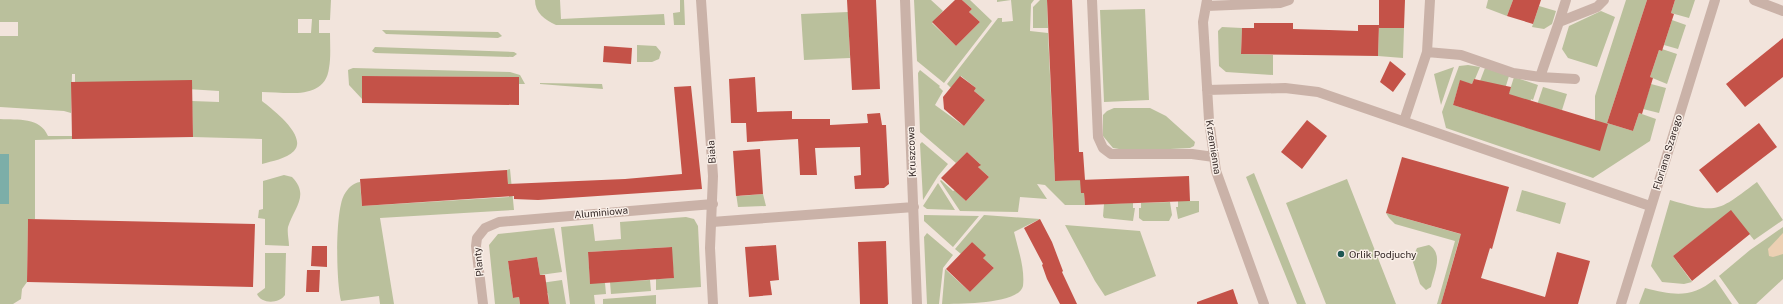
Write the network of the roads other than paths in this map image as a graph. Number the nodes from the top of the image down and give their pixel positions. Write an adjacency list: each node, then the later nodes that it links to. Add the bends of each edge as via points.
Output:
1 (701, 0): 19 (street, Biała)
2 (905, 0): 21 (street, Kruszcowa)
3 (1092, 0): 18 (street, via 1098,137 1103,148 1111,154 1192,154)
4 (1289, 0): 10 (street, via 1280,3)
5 (1430, 0): 13 (street)
6 (1566, 0): 12 (street)
7 (1604, 0): 12 (street, via 1597,7)
8 (1715, 0): 20 (street, Floriana Szarego)
9 (1754, 0): 11 (street)
10 (1207, 3): 16 (street, Krzemienna, via 1203,22)
11 (1783, 11)
12 (1559, 22): 14 (street)
13 (1427, 52): 14 (street, via 1461,55 1513,73); 17 (street)
14 (1540, 77): 15 (street)
15 (1575, 79)
16 (1207, 90): 17 (street, via 1285,88 1318,92); 18 (street, Krzemienna)
17 (1404, 121): 20 (street)
18 (1214, 157): 27 (street, Krzemienna, via 1216,171)
19 (713, 204): 22 (street, Biała); 23 (street, Aluminiowa, via 585,213)
20 (1650, 206): 28 (street, Floriana Szarego)
21 (914, 207): 22 (street); 26 (street, Kruszcowa)
22 (712, 222): 25 (street, Biała, via 710,248)
23 (490, 225): 24 (street, Planty, via 477,238 476,246)
24 (483, 304)
25 (713, 304)
26 (917, 304)
27 (1264, 304)
28 (1621, 304)

